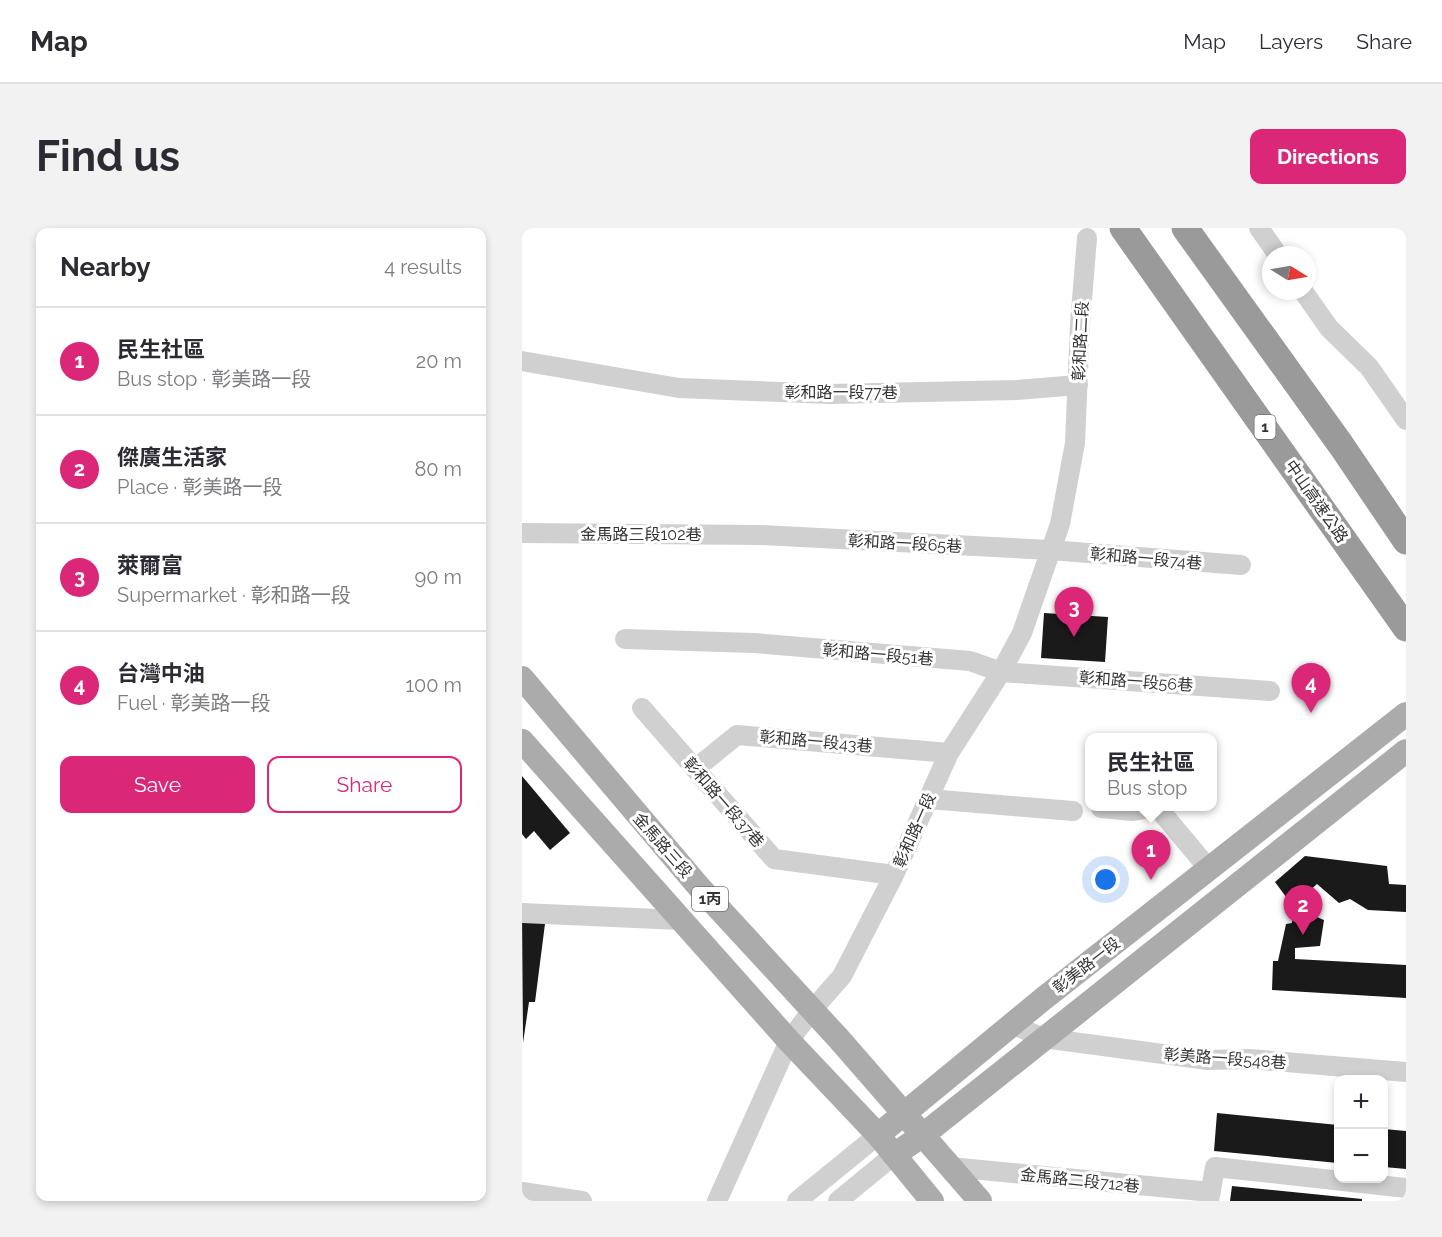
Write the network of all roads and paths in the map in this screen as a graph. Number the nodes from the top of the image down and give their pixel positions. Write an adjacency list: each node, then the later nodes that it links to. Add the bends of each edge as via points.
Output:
1 (1123, 228): 16 (highway, 中山高速公路 / 1)
2 (1185, 228): 13 (highway)
3 (1258, 228): 5 (street)
4 (1086, 238): 8 (street, 彰和路二段)
5 (1271, 246)
6 (1309, 300): 9 (street, via 1329,328 1369,367)
7 (522, 361): 8 (street, 彰和路一段77巷, via 679,388 830,394)
8 (1078, 385): 10 (street, 彰和路二段)
9 (1406, 420)
10 (1076, 443): 14 (street, 彰和路一段, via 1060,524)
11 (522, 533): 12 (street, 金馬路三段102巷)
12 (760, 535): 14 (street, 彰和路一段65巷)
13 (1406, 541)
14 (1050, 550): 15 (street, 彰和路一段74巷); 18 (street, 彰和路一段, via 1022,633)
15 (1241, 565)
16 (1406, 628)
17 (625, 639): 18 (street, 彰和路一段51巷, via 754,644 970,661)
18 (1001, 672): 20 (street, 彰和路一段56巷); 25 (street, 彰和路一段)
19 (522, 678): 35 (main road, 金馬路三段 / 1丙, via 699,887)
20 (1270, 690)
21 (642, 708): 27 (street, 彰和路一段37巷)
22 (1406, 714): 23 (main road, 彰美路一段)
23 (1379, 735): 26 (main road); 31 (main road, 彰美路一段)
24 (522, 741): 34 (main road, 1丙)
25 (949, 753): 27 (street, 彰和路一段43巷, via 737,735); 28 (street, 彰和路一段)
26 (1401, 755): 37 (main road, 彰美路一段)
27 (695, 769): 32 (street, 彰和路一段37巷, via 774,859)
28 (929, 799): 29 (street); 32 (street, 彰和路一段)
29 (1073, 811)
30 (1160, 811): 31 (street)
31 (1209, 869): 36 (main road, 彰美路一段)
32 (894, 875): 35 (street, 彰和路一段, via 842,976)
33 (522, 913): 34 (street)
34 (680, 920): 38 (main road, 1丙)
35 (813, 1010): 38 (street, 彰和路一段); 40 (main road, 金馬路三段 / 1丙)
36 (1012, 1024): 37 (street, 彰美路一段548巷); 40 (main road, 彰美路一段)
37 (1043, 1038): 39 (street, 彰美路一段548巷, via 1208,1060 1249,1059); 42 (main road, 彰美路一段)
38 (789, 1041): 41 (main road, 1丙); 49 (street, 彰和路一段)
39 (1406, 1072)
40 (904, 1114): 41 (main road, 彰美路一段); 42 (main road, 1丙)
41 (878, 1135): 43 (main road, 1丙); 50 (street, 彰美路一段)
42 (923, 1136): 43 (main road, 彰美路一段); 44 (main road, 1丙)
43 (894, 1155): 51 (street, 彰美路一段); 52 (main road, 1丙)
44 (950, 1167): 47 (street, 金馬路二段712巷); 53 (main road, 1丙)
45 (1406, 1188): 47 (street, via 1215,1167)
46 (522, 1192): 48 (street)
47 (1210, 1197)
48 (582, 1201)
49 (717, 1201)
50 (797, 1201)
51 (838, 1201)
52 (932, 1201)
53 (980, 1201)

